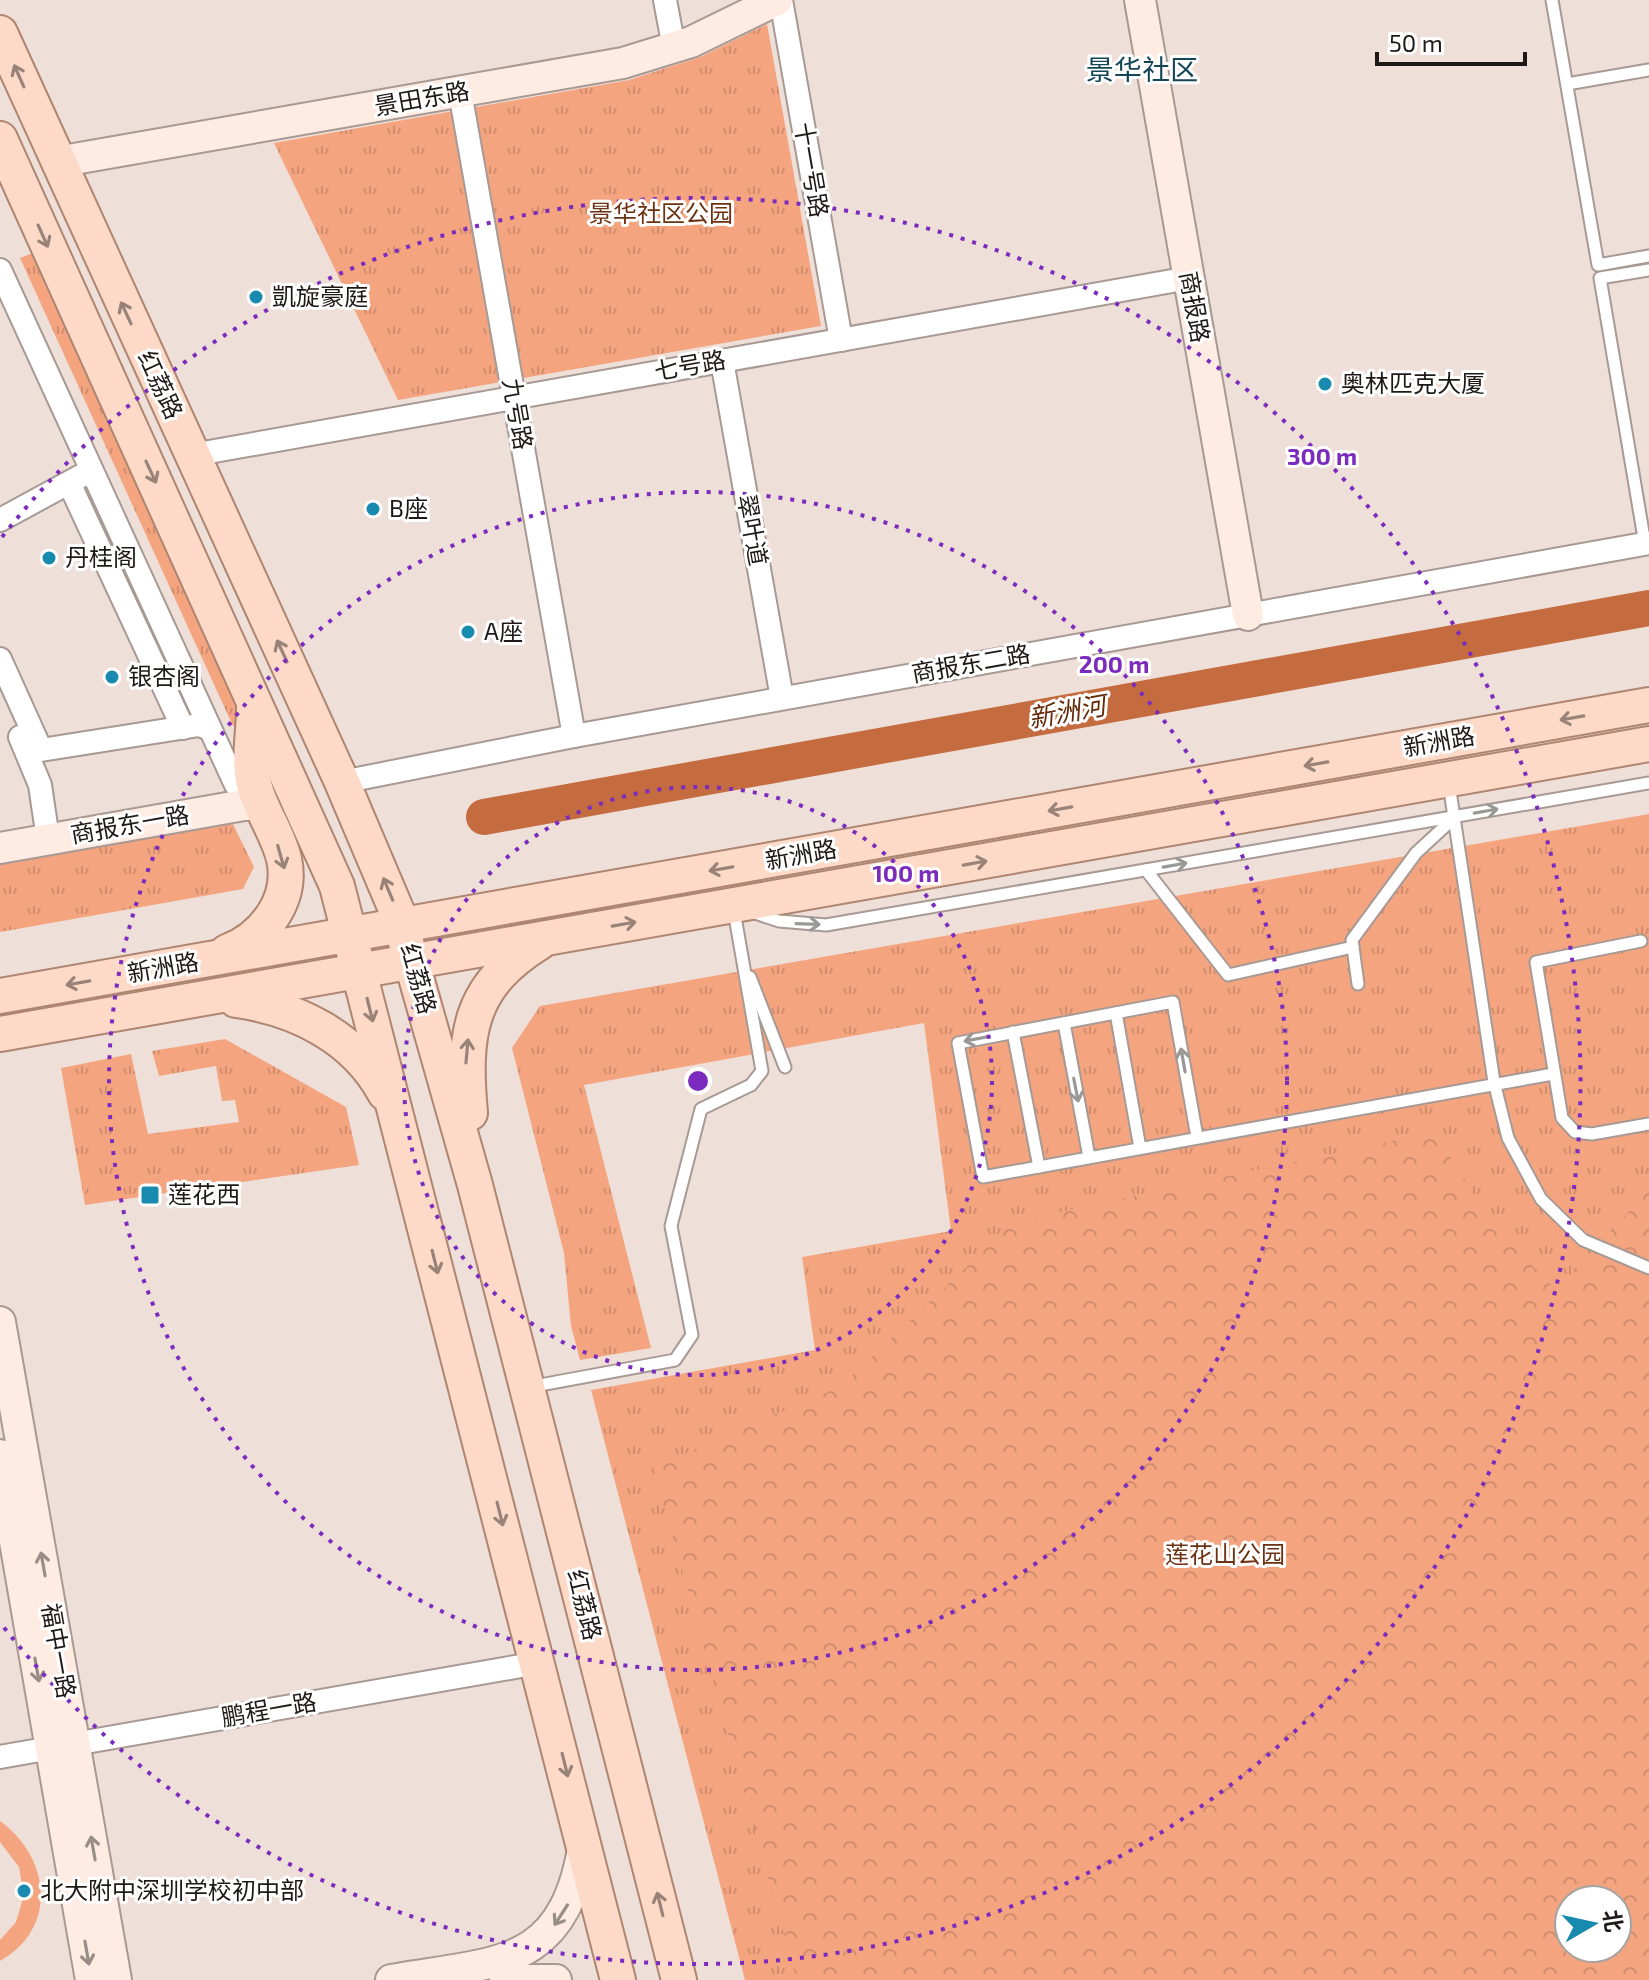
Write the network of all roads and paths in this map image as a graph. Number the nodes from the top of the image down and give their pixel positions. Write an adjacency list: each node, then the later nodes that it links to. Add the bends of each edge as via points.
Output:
1 (665, 0): 6 (street)
2 (779, 0): 6 (street, 景田东路); 17 (street, 十一号路)
3 (1140, 0): 16 (street, 商报路)
4 (1552, 0): 8 (lane)
5 (0, 33): 11 (main road, 红荔路, one-way to 5)
6 (674, 48): 9 (street, 景田东路, via 623,63)
7 (1649, 70): 8 (lane)
8 (1567, 84): 13 (lane, via 1598,265)
9 (460, 92): 11 (street, 景田东路); 19 (street, 九号路)
10 (0, 139): 12 (main road, 红荔路)
11 (57, 162): 20 (main road, 红荔路, one-way to 11)
12 (10, 177): 28 (main road, 红荔路, one-way to 28)
13 (1649, 256)
14 (0, 270): 21 (street)
15 (1649, 270): 24 (lane, via 1600,278)
16 (1189, 278): 17 (street, 七号路); 25 (street, 商报路)
17 (841, 340): 18 (street, 七号路)
18 (722, 361): 19 (street, 七号路); 27 (street, 翠叶道)
19 (514, 398): 20 (street, 七号路); 33 (street, 九号路)
20 (192, 455): 37 (main road, 红荔路, one-way to 20)
21 (87, 461): 22 (street, via 83,474); 32 (street)
22 (70, 485): 23 (street); 31 (street)
23 (6, 521)
24 (1647, 544): 25 (street, 商报东二路)
25 (1248, 615): 27 (street, 商报东二路)
26 (0, 659): 35 (street)
27 (782, 698): 33 (street, 商报东二路)
28 (255, 701): 39 (main road); 46 (main road, 红荔路, via 326,857)
29 (1649, 705): 45 (main road, 新洲路, one-way to 45)
30 (12, 722): 41 (street, via 40,785)
31 (183, 728): 32 (street); 35 (street)
32 (210, 729): 39 (street)
33 (574, 736): 37 (street, 商报东二路)
34 (1649, 744): 36 (main road, 新洲路)
35 (41, 750): 41 (street)
36 (1448, 780): 40 (lane); 44 (main road, 新洲路, one-way to 36)
37 (342, 782): 45 (main road, 红荔路, one-way to 37)
38 (1649, 783): 40 (lane, one-way to 38)
39 (250, 790): 41 (street, 商报东一路); 51 (main road, one-way to 51, via 284,858 281,902 253,938)
40 (1455, 816): 43 (lane, one-way to 40); 49 (lane, via 1416,853 1352,940); 65 (lane)
41 (51, 838): 42 (street, 商报东一路)
42 (0, 848)
43 (1146, 870): 44 (lane, one-way to 43, via 779,921 826,925); 49 (lane, via 1228,975)
44 (733, 905): 47 (main road, 新洲路, one-way to 44); 50 (lane)
45 (402, 926): 46 (main road, 新洲路); 52 (main road, 红荔路)
46 (351, 934): 51 (main road, 新洲路); 53 (main road, 红荔路)
47 (547, 938): 52 (main road, 新洲路); 72 (main road, one-way to 47, via 468,1033 493,981 514,958)
48 (1641, 941): 64 (lane, via 1536,962)
49 (1353, 947): 54 (lane)
50 (742, 954): 63 (lane); 75 (lane, via 762,1071 751,1085 701,1109 671,1226 692,1335 675,1360)
51 (210, 959): 55 (main road, 新洲路, one-way to 55)
52 (414, 962): 53 (main road, 新洲路); 72 (main road, 红荔路)
53 (360, 971): 56 (main road, 新洲路); 66 (main road, 红荔路, one-way to 66)
54 (1358, 984)
55 (0, 996)
56 (204, 998): 59 (main road, 新洲路); 66 (main road, via 267,1004 323,1028 361,1060)
57 (1116, 1013): 58 (lane); 68 (lane, one-way to 57, via 1173,1002); 69 (lane)
58 (1064, 1023): 60 (lane); 70 (lane, one-way to 70)
59 (35, 1028): 61 (main road, 新洲路); 62 (street)
60 (1013, 1032): 71 (lane); 71 (lane, one-way to 71, via 958,1043 983,1177)
61 (0, 1034)
62 (0, 1055)
63 (785, 1067)
64 (1553, 1074): 65 (lane); 67 (lane, via 1562,1118 1575,1132)
65 (1494, 1082): 68 (lane); 73 (lane, via 1508,1138 1541,1199 1583,1240)
66 (397, 1113): 77 (main road, 红荔路, one-way to 77)
67 (1649, 1124)
68 (1197, 1137): 69 (lane)
69 (1140, 1148): 70 (lane)
70 (1089, 1157): 71 (lane)
71 (1039, 1167)
72 (475, 1185): 75 (main road, 红荔路)
73 (1649, 1268)
74 (0, 1322): 78 (street, 福中一路, one-way to 74)
75 (528, 1387): 87 (main road, 红荔路, one-way to 75)
76 (0, 1455): 78 (street, 福中一路, one-way to 78)
77 (538, 1663): 78 (street, 鹏程一路); 80 (main road, 红荔路, one-way to 80)
78 (63, 1746): 79 (street, 鹏程一路); 81 (street, 福中一路, one-way to 81); 82 (street, 福中一路, one-way to 78)
79 (0, 1757)
80 (584, 1842): 83 (street, one-way to 83, via 566,1909 528,1949 509,1959); 86 (main road, 红荔路)
81 (91, 1980)
82 (116, 1980)
83 (391, 1980)
84 (505, 1980): 85 (street)
85 (556, 1980)
86 (618, 1980)
87 (679, 1980)

